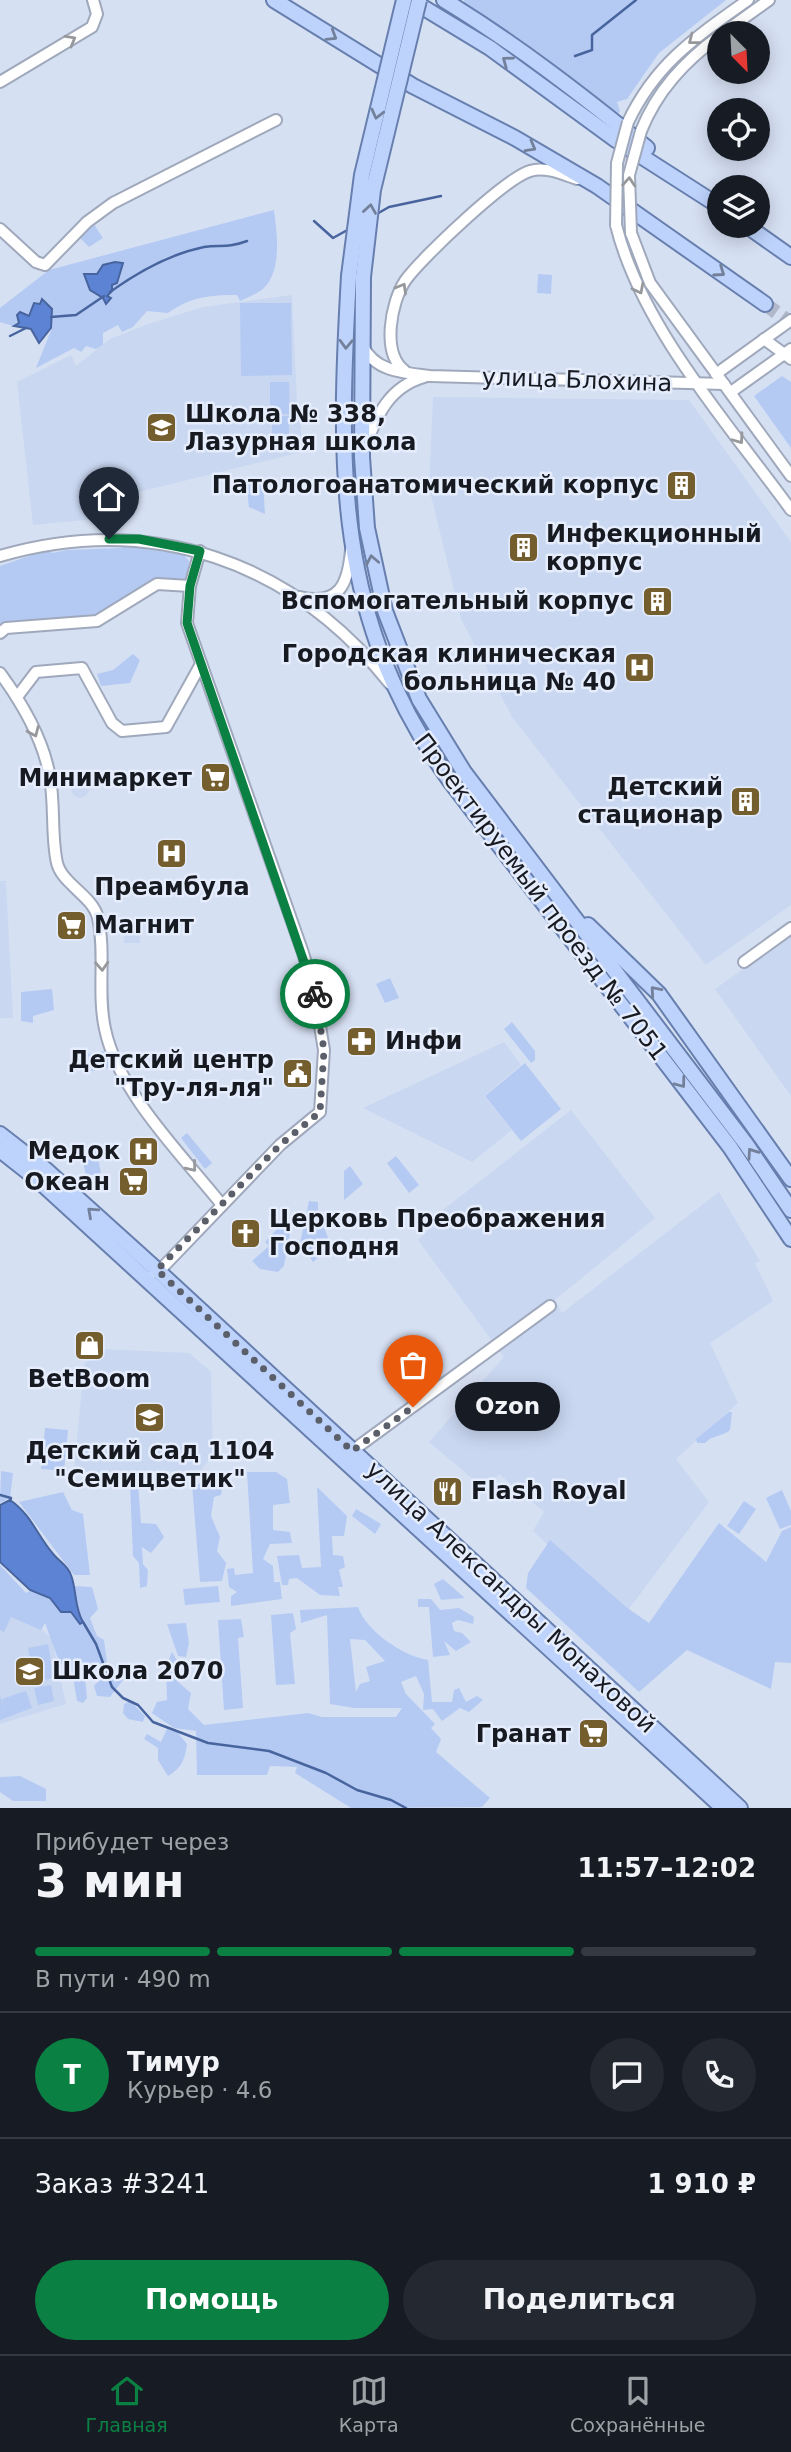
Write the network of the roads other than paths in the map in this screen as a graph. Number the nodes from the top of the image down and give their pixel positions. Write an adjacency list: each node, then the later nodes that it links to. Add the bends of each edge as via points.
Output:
1 (93, 0): 11 (street, one-way to 1, via 92,27 97,14)
2 (274, 0): 13 (main road, one-way to 13, via 413,86)
3 (404, 0): 18 (main road, one-way to 18, bridge, via 362,175)
4 (411, 0): 14 (main road, one-way to 4, via 616,140 490,48)
5 (419, 0): 18 (main road, one-way to 5, bridge)
6 (444, 0): 14 (main road, via 580,93)
7 (748, 0): 27 (street, one-way to 27, bridge, via 673,56 628,122 617,163 616,225 628,267)
8 (769, 0): 9 (street)
9 (740, 21)
10 (707, 46): 25 (street, one-way to 10, bridge, via 650,284 631,233 629,174 650,108 684,64)
11 (0, 82)
12 (276, 120): 15 (street, via 113,203 45,265)
13 (597, 186): 19 (main road, one-way to 19); 24 (street, one-way to 13, via 392,353 393,312 405,280 420,263 519,175 544,169)
14 (705, 196)
15 (0, 229)
16 (764, 238): 17 (main road)
17 (791, 257)
18 (356, 276): 21 (main road, Проектируемый проезд № 7051); 32 (main road, Проектируемый проезд № 7051, one-way to 32, via 343,443)
19 (765, 304)
20 (791, 320): 22 (street)
21 (360, 332): 24 (street, улица Блохина, via 366,352 377,363); 29 (main road, Проектируемый проезд № 7051)
22 (764, 339): 23 (street); 25 (street)
23 (789, 354): 28 (street)
24 (407, 373): 26 (street, улица Блохина)
25 (716, 374): 28 (street)
26 (430, 376): 27 (street, улица Блохина); 29 (street, via 412,381 390,397)
27 (699, 383): 28 (street, улица Блохина); 31 (street, one-way to 31)
28 (727, 388): 30 (street)
29 (362, 457): 42 (main road, Проектируемый проезд № 7051, one-way to 29, via 464,772 419,699 374,570)
30 (791, 476)
31 (791, 510)
32 (351, 550): 36 (street, via 348,576 339,591 321,599); 40 (main road, Проектируемый проезд № 7051, via 367,618)
33 (200, 551): 34 (street, via 139,539 95,539); 35 (street); 36 (street, via 255,573)
34 (0, 555)
35 (190, 586): 37 (street, via 153,586 97,621 8,628); 38 (street, via 187,623)
36 (297, 597): 40 (street, via 361,650)
37 (0, 633)
38 (201, 664): 41 (street, via 166,727 121,731 82,668 37,672); 48 (street, via 314,990 324,1050 320,1112 280,1145)
39 (0, 673): 41 (street)
40 (393, 688): 50 (main road, Проектируемый проезд № 7051, one-way to 50, via 450,781 730,1147)
41 (17, 697): 48 (street, one-way to 48, via 50,777 57,865 97,915 105,1029 114,1054 153,1119)
42 (573, 914): 47 (main road, one-way to 42, via 659,994); 49 (main road, Проектируемый проезд № 7051, one-way to 42)
43 (791, 928): 44 (street)
44 (744, 962)
45 (0, 1134): 51 (main road, улица Александры Монаховой, one-way to 45, via 45,1169)
46 (0, 1150): 51 (main road, улица Александры Монаховой)
47 (791, 1179)
48 (222, 1205): 51 (street)
49 (791, 1210)
50 (791, 1239)
51 (151, 1274): 53 (main road, улица Александры Монаховой); 54 (main road, улица Александры Монаховой)
52 (550, 1306): 53 (street)
53 (352, 1451): 55 (main road, улица Александры Монаховой)
54 (723, 1808)
55 (740, 1808)

